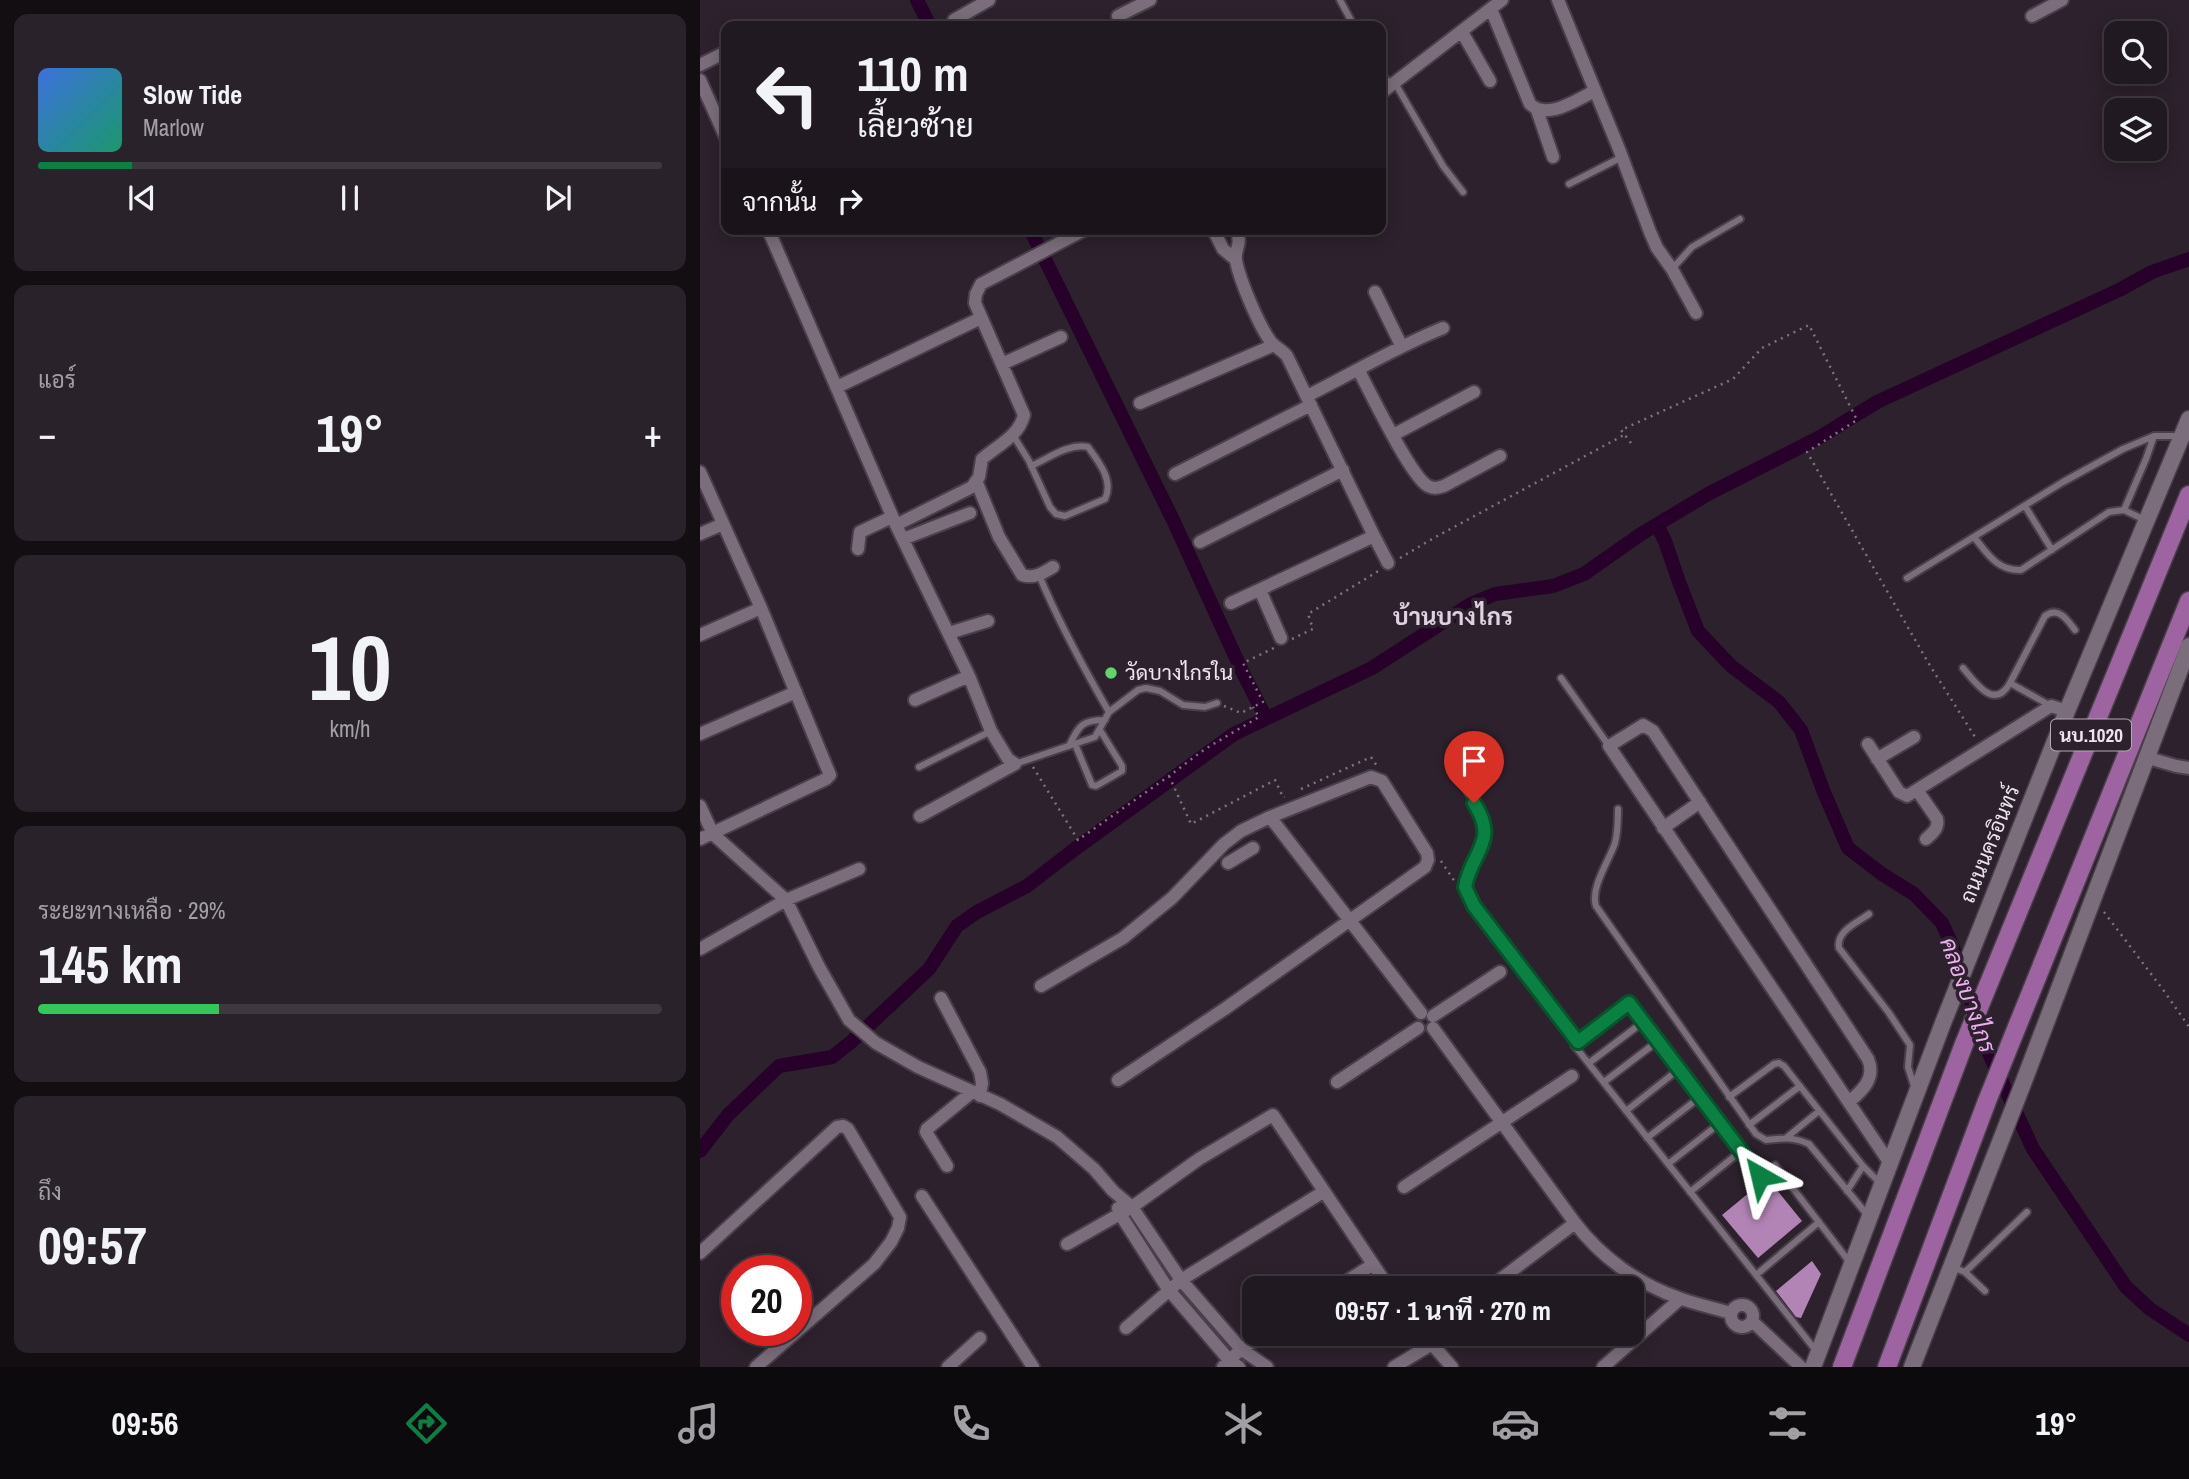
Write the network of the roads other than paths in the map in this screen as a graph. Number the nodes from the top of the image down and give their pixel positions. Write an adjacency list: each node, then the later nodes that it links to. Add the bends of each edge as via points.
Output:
1 (989, 0): 10 (street)
2 (1150, 0): 8 (street)
3 (1340, 0): 11 (lane)
4 (1502, 0): 7 (street)
5 (1558, 0): 18 (street)
6 (2062, 0): 9 (street)
7 (1491, 9): 12 (street); 19 (street, via 1530,104)
8 (1118, 16)
9 (2032, 16)
10 (954, 20)
11 (1351, 21)
12 (1462, 32): 16 (street); 17 (street)
13 (721, 54): 14 (street)
14 (700, 65)
15 (700, 80): 20 (street)
16 (1490, 81)
17 (1389, 87): 24 (lane)
18 (1595, 90): 19 (street, via 1550,111); 22 (street)
19 (1537, 110): 21 (street)
20 (721, 127)
21 (1553, 157)
22 (1622, 157): 23 (lane); 31 (street, via 1657,248)
23 (1569, 184)
24 (1464, 192)
25 (1740, 219): 31 (lane, via 1692,247)
26 (771, 235): 41 (street)
27 (1074, 235): 34 (street, via 981,284 975,303)
28 (1216, 235): 30 (street)
29 (1238, 235): 30 (street)
30 (1235, 259): 37 (street)
31 (1672, 269): 33 (street)
32 (1375, 292): 38 (street)
33 (1696, 313)
34 (981, 318): 39 (street); 41 (street)
35 (1443, 328): 38 (street)
36 (1061, 337): 39 (street)
37 (1274, 345): 43 (street, via 1287,356); 44 (street)
38 (1401, 345): 40 (street)
39 (1002, 364): 46 (street, via 1024,415)
40 (1359, 371): 43 (street); 47 (street)
41 (837, 387): 60 (street)
42 (1474, 392): 47 (street)
43 (1309, 401): 52 (street); 54 (street)
44 (1140, 403)
45 (2189, 419): 49 (main road, ถนนนครอินทร์ / นบ.1020)
46 (1013, 435): 51 (lane); 55 (street, via 982,459)
47 (1393, 435): 50 (street, via 1419,479 1437,489)
48 (2154, 436): 49 (lane); 57 (lane); 58 (lane)
49 (2182, 436): 61 (main road, ถนนนครอินทร์ / นบ.1020)
50 (1500, 456)
51 (1031, 466): 51 (lane, via 1056,514 1065,516 1108,495 1102,466 1088,447 1079,445)
52 (1343, 470): 64 (street); 67 (street)
53 (700, 472): 62 (street)
54 (1175, 474)
55 (977, 483): 60 (street); 72 (street, via 1017,570 1029,578)
56 (2189, 495): 198 (main road, นบ.1020, via 1964,1044)
57 (2025, 506): 65 (lane); 69 (lane)
58 (2124, 510): 61 (lane); 69 (lane, via 2109,512)
59 (970, 513): 66 (street)
60 (894, 521): 66 (street); 68 (street, via 860,532)
61 (2148, 521): 92 (main road, ถนนนครอินทร์ / นบ.1020)
62 (723, 524): 63 (street); 77 (street)
63 (700, 534)
64 (1374, 536): 70 (street); 74 (street)
65 (1974, 537): 69 (lane, via 1996,564 2013,570 2021,570); 73 (lane)
66 (903, 539): 80 (street)
67 (1200, 542)
68 (858, 549)
69 (2052, 550)
70 (1391, 563)
71 (1053, 568): 72 (street)
72 (1039, 575): 93 (lane)
73 (1907, 578)
74 (1260, 590): 76 (street); 82 (street)
75 (2189, 601): 199 (main road, นบ.1020, via 1987,1101)
76 (1231, 603)
77 (761, 608): 81 (street); 88 (street)
78 (988, 621): 80 (street)
79 (2075, 630): 87 (lane, via 2057,612 2045,616)
80 (948, 633): 85 (street)
81 (700, 635)
82 (1283, 641)
83 (2189, 646): 102 (main road, นบ.1020)
84 (1963, 668): 87 (lane, via 1995,696)
85 (970, 676): 89 (street); 96 (street)
86 (1561, 678): 101 (lane)
87 (2010, 683): 91 (lane)
88 (796, 692): 97 (street); 115 (street, via 830,775)
89 (915, 700)
90 (1217, 703): 93 (lane, via 1183,705 1146,688)
91 (2051, 706): 92 (street); 108 (street)
92 (2067, 711): 140 (main road, ถนนนครอินทร์ / นบ.1020)
93 (1109, 712): 94 (lane)
94 (1105, 720): 95 (lane); 100 (lane, via 1084,723)
95 (1100, 730): 100 (lane, via 1095,737); 100 (lane, via 1122,766 1118,775 1092,785)
96 (991, 732): 104 (street); 105 (lane)
97 (700, 734)
98 (1914, 737): 103 (street)
99 (1868, 744): 103 (street)
100 (1072, 745): 104 (lane)
101 (1609, 746): 109 (street, via 1648,726); 114 (street)
102 (2146, 757): 106 (street); 173 (main road, นบ.1020, via 1998,1144)
103 (1877, 759): 108 (street, via 1903,795)
104 (1015, 764): 112 (street)
105 (919, 767)
106 (2189, 768)
107 (1466, 789): 131 (lane, via 1485,828 1484,842 1472,861 1465,887 1474,906)
108 (1917, 790): 117 (street, via 1938,824)
109 (1700, 802): 114 (street); 143 (street, via 1868,1059 1871,1076)
110 (700, 806): 115 (street)
111 (1618, 809): 142 (lane, via 1615,842 1594,892 1596,906)
112 (920, 816)
113 (1270, 817): 119 (street, via 1241,831); 123 (street); 123 (street, via 1371,777 1382,781 1428,860 1425,867)
114 (1663, 828): 143 (street)
115 (713, 834): 116 (street); 121 (street)
116 (700, 839)
117 (1926, 839)
118 (1253, 848): 119 (street, via 1232,867)
119 (1216, 852): 126 (street, via 1172,898 1123,939)
120 (859, 869): 121 (street)
121 (786, 900): 124 (street); 139 (street, via 849,1020 876,1043)
122 (1869, 914): 140 (lane, via 1844,932 1839,948 1910,1045 1908,1068)
123 (1350, 922): 128 (street); 135 (street)
124 (700, 949)
125 (1500, 972): 128 (street)
126 (1041, 986)
127 (941, 998): 139 (street, via 980,1072 982,1083)
128 (1429, 1019): 136 (street, via 1426,1031 1418,1028); 146 (street)
129 (1643, 1022): 130 (lane); 131 (lane, via 1629,1003); 132 (lane)
130 (1658, 1041): 133 (lane); 137 (lane)
131 (1578, 1042): 132 (lane, via 1574,1045)
132 (1589, 1063): 137 (lane)
133 (1679, 1069): 141 (lane); 144 (lane)
134 (1572, 1076): 146 (street)
135 (1118, 1080)
136 (1337, 1082)
137 (1604, 1082): 144 (lane)
138 (1800, 1086): 142 (lane, via 1779,1063); 145 (lane); 148 (lane)
139 (976, 1094): 154 (street, via 927,1129); 158 (street, via 1057,1137)
140 (1917, 1094): 153 (main road, ถนนนครอินทร์ / นบ.1020)
141 (1700, 1097): 147 (lane); 149 (lane)
142 (1729, 1097): 148 (lane)
143 (1849, 1102): 153 (street)
144 (1626, 1111): 149 (lane)
145 (1819, 1111): 150 (lane); 155 (lane)
146 (1502, 1121): 157 (street); 168 (street)
147 (1720, 1123): 151 (lane); 152 (lane)
148 (1749, 1125): 150 (lane, via 1766,1140)
149 (1647, 1138): 152 (lane)
150 (1786, 1138): 159 (lane, via 1809,1144)
151 (1741, 1151): 161 (lane); 167 (lane, via 1760,1176 1775,1164)
152 (1668, 1164): 161 (lane)
153 (1891, 1165): 156 (main road, ถนนนครอินทร์ / นบ.1020)
154 (947, 1166)
155 (1863, 1166): 156 (lane); 159 (lane)
156 (1882, 1186): 166 (main road, ถนนนครอินทร์ / นบ.1020)
157 (1404, 1187)
158 (1113, 1191): 163 (street); 165 (street)
159 (1847, 1191): 166 (lane)
160 (1323, 1192): 163 (street, via 1273,1115 1199,1159); 171 (street); 178 (street)
161 (1690, 1192): 174 (lane)
162 (922, 1196): 192 (street)
163 (1132, 1207): 165 (street); 178 (street)
164 (2027, 1212): 173 (lane)
165 (1120, 1214): 169 (street); 179 (street)
166 (1870, 1218): 172 (main road, ถนนนครอินทร์ / นบ.1020)
167 (1819, 1222): 172 (lane); 174 (lane)
168 (1575, 1223): 177 (street); 181 (street, via 1601,1253)
169 (1067, 1244)
170 (700, 1253): 190 (street, via 837,1127 848,1129 900,1217 891,1242 874,1264)
171 (1372, 1265): 175 (street); 176 (street)
172 (1852, 1266): 188 (main road, ถนนนครอินทร์ / นบ.1020)
173 (1958, 1269): 180 (lane); 200 (main road, นบ.1020)
174 (1756, 1275): 188 (lane)
175 (1355, 1276)
176 (1380, 1276)
177 (1505, 1276)
178 (1181, 1280): 179 (street); 187 (street)
179 (1168, 1289): 182 (street); 189 (street)
180 (1985, 1290)
181 (1679, 1299): 196 (street); 197 (street, via 1731,1312 1737,1327 1752,1321)
182 (1126, 1328)
183 (980, 1338): 191 (street)
184 (1246, 1346): 187 (street)
185 (1419, 1346): 194 (street)
186 (1433, 1346): 195 (street)
187 (1241, 1349): 189 (street); 193 (street)
188 (1815, 1360)
189 (1231, 1365)
190 (756, 1367)
191 (948, 1367)
192 (1032, 1367)
193 (1267, 1367)
194 (1394, 1367)
195 (1452, 1367)
196 (1603, 1367)
197 (1801, 1367)
198 (1842, 1367)
199 (1887, 1367)
200 (1912, 1367)

